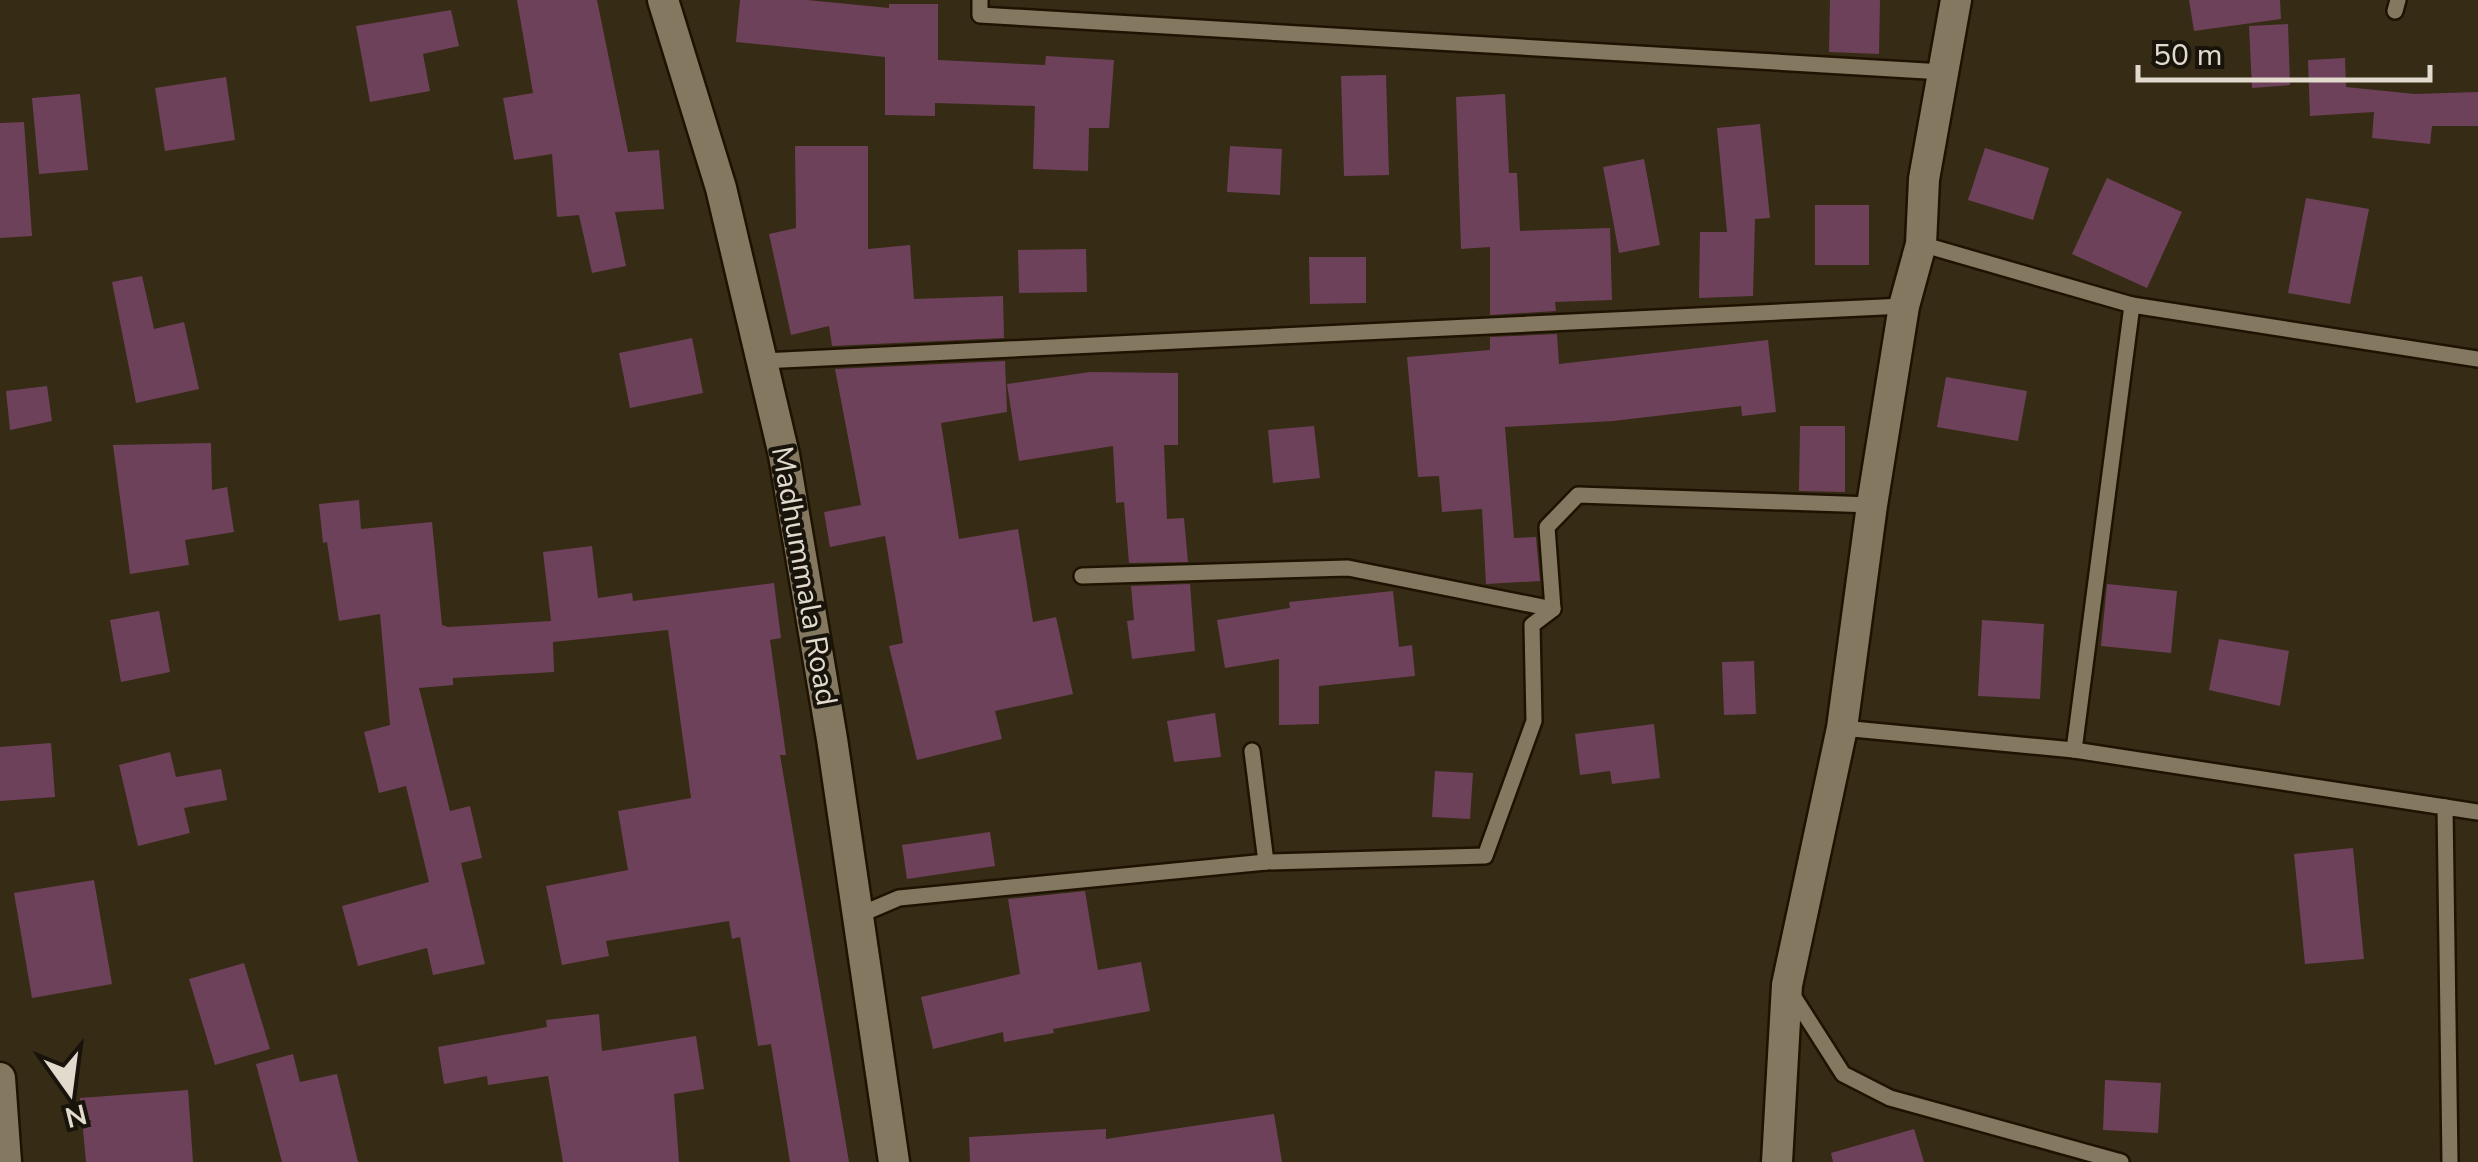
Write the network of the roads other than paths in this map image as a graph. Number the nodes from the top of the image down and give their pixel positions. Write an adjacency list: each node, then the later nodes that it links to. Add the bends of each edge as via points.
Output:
1 (663, 0): 9 (street, Madhummala Road, via 720,188)
2 (980, 0): 4 (lane, via 980,14)
3 (1956, 0): 4 (street)
4 (1942, 72): 5 (street)
5 (1921, 244): 6 (lane); 7 (street)
6 (2132, 305): 8 (lane); 14 (lane)
7 (1904, 306): 9 (lane); 10 (street)
8 (2478, 359)
9 (761, 360): 19 (street, Madhummala Road, via 784,455)
10 (1872, 505): 12 (lane, via 1578,495 1547,527); 13 (street)
11 (1082, 576): 12 (lane, via 1348,568)
12 (1554, 609): 18 (lane, via 1532,625 1534,721 1485,856)
13 (1842, 728): 14 (lane); 20 (street)
14 (2074, 750): 16 (lane)
15 (1252, 751): 18 (lane)
16 (2444, 807): 17 (lane); 26 (lane)
17 (2478, 812)
18 (1266, 862): 19 (lane, via 900,898)
19 (859, 915): 23 (street, Madhummala Road)
20 (1787, 985): 24 (street); 25 (lane, via 1842,1074 1890,1098)
21 (0, 1078): 22 (street)
22 (6, 1162)
23 (894, 1162)
24 (1776, 1162)
25 (2121, 1162)
26 (2450, 1162)

